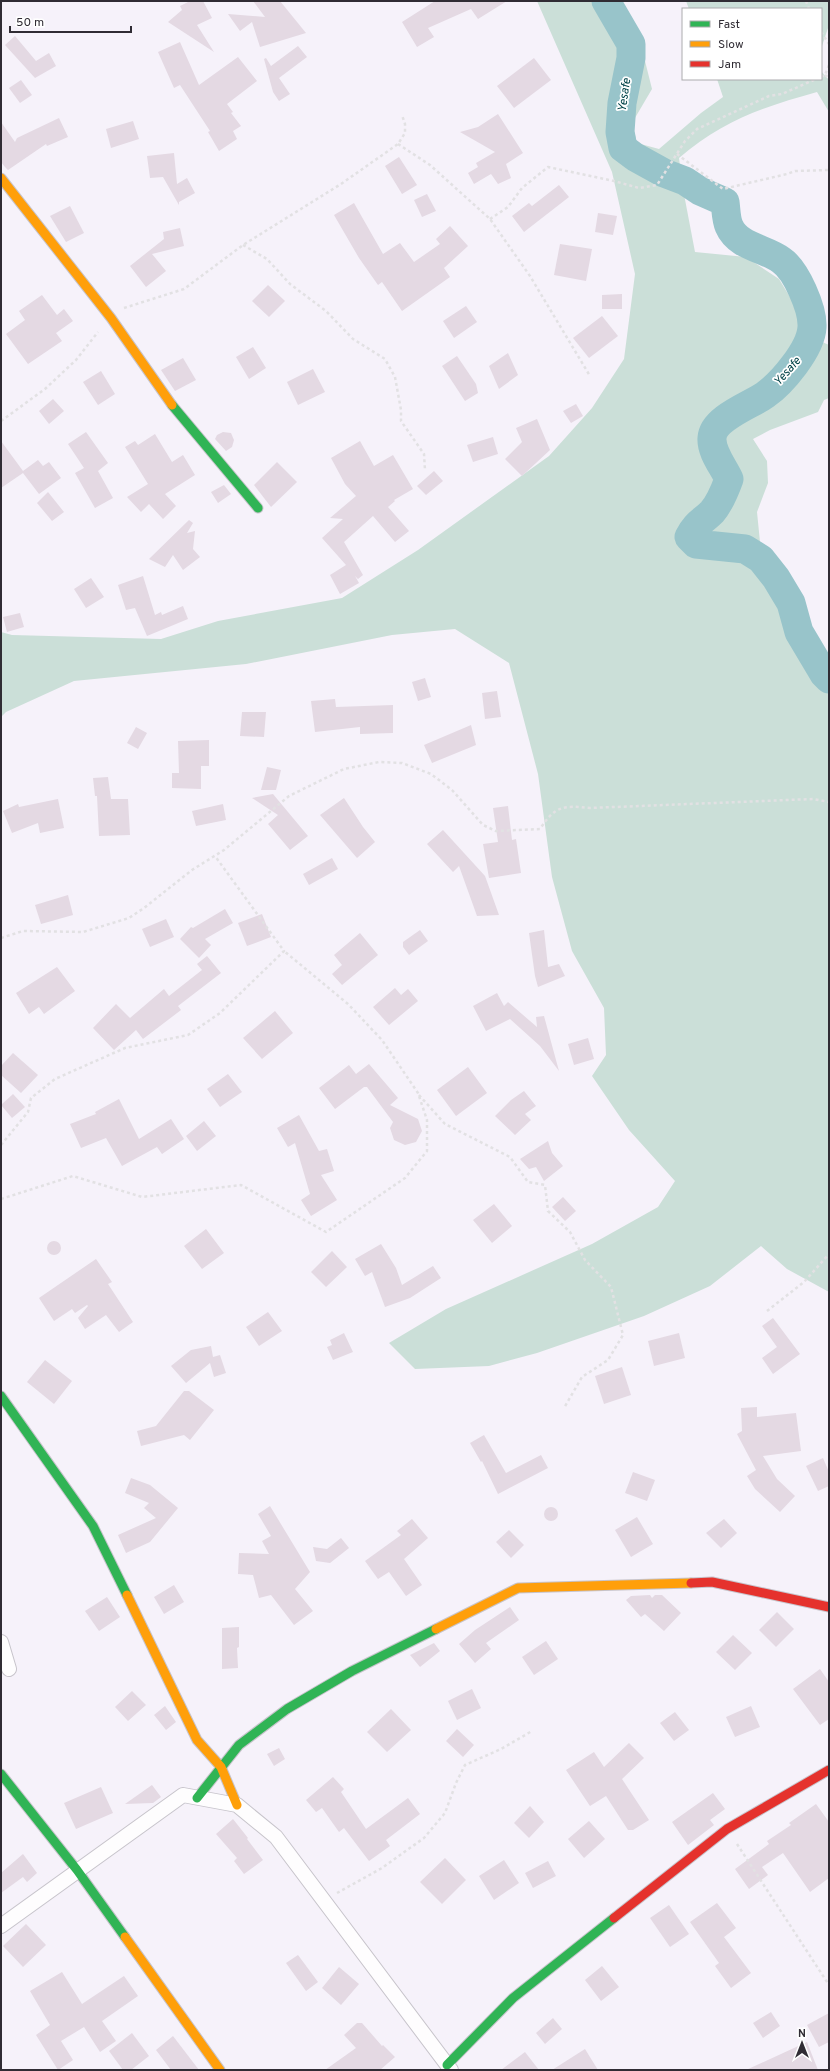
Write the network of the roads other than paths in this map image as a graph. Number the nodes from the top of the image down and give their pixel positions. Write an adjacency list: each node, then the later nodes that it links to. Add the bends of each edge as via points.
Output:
1 (1, 178): 2 (street, via 111,318 167,398)
2 (258, 508)
3 (1, 1396): 7 (street, via 93,1526 197,1740)
4 (829, 1607): 7 (street, via 712,1582 518,1588 352,1671 287,1709 239,1745)
5 (1, 1642): 6 (street)
6 (10, 1670)
7 (221, 1767): 10 (street); 11 (street)
8 (829, 1770): 14 (street, via 727,1829 513,1998)
9 (1, 1774): 12 (street)
10 (197, 1798): 11 (street); 12 (street, via 183,1795)
11 (237, 1805): 14 (street, via 276,1837)
12 (77, 1870): 13 (street); 15 (street)
13 (1, 1926)
14 (449, 2068)
15 (220, 2070)

